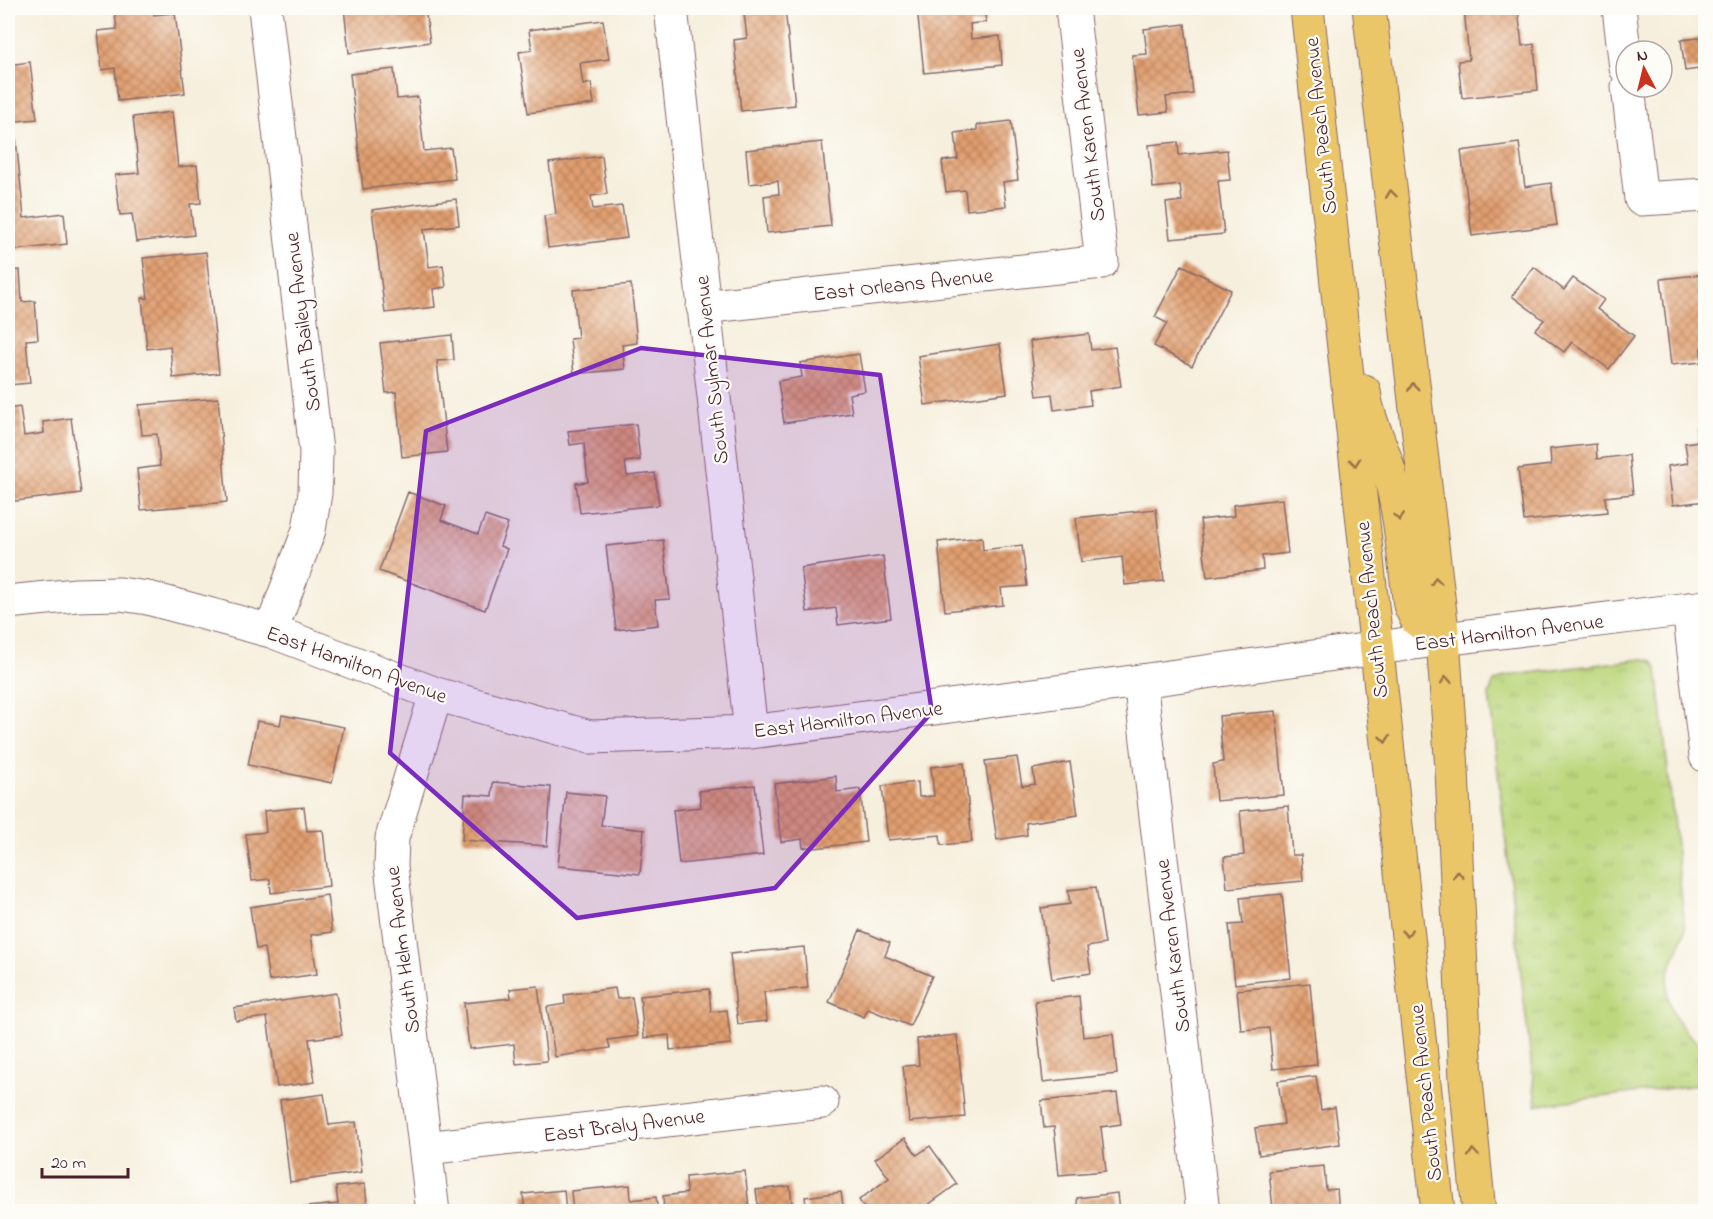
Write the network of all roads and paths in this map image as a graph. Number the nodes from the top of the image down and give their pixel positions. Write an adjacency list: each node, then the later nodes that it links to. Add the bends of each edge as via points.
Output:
1 (265, 8): 15 (street, South Bailey Avenue, via 316,451 309,530)
2 (671, 8): 12 (street, South Sylmar Avenue)
3 (1071, 8): 11 (street, South Karen Avenue)
4 (1307, 8): 9 (main road, South Peach Avenue)
5 (1369, 8): 16 (main road, South Peach Avenue, one-way to 5)
6 (1619, 8): 7 (street)
7 (1623, 39)
8 (1629, 99): 10 (street, via 1641,199)
9 (1327, 195): 16 (main road, one-way to 16, via 1346,268 1365,400 1396,498 1410,605 1417,620); 17 (main road, South Peach Avenue, one-way to 17)
10 (1706, 195)
11 (1102, 262): 12 (street, East Orleans Avenue)
12 (704, 307): 20 (street, South Sylmar Avenue)
13 (8, 602): 15 (street, East Hamilton Avenue, via 120,594)
14 (1697, 608): 16 (street, East Hamilton Avenue); 21 (street)
15 (271, 631): 19 (street, East Hamilton Avenue)
16 (1443, 639): 17 (street, East Hamilton Avenue); 27 (main road, South Peach Avenue, one-way to 16, via 1466,1080)
17 (1375, 649): 18 (street, East Hamilton Avenue); 26 (main road, South Peach Avenue, one-way to 26)
18 (1140, 681): 20 (street, East Hamilton Avenue); 25 (street, South Karen Avenue)
19 (436, 694): 20 (street, East Hamilton Avenue, via 590,737); 23 (street, South Helm Avenue, via 393,838 391,866)
20 (751, 732)
21 (1706, 756)
22 (822, 1102): 23 (street, East Braly Avenue)
23 (426, 1148): 24 (street, South Helm Avenue)
24 (433, 1212)
25 (1203, 1212)
26 (1438, 1212)
27 (1479, 1212)

